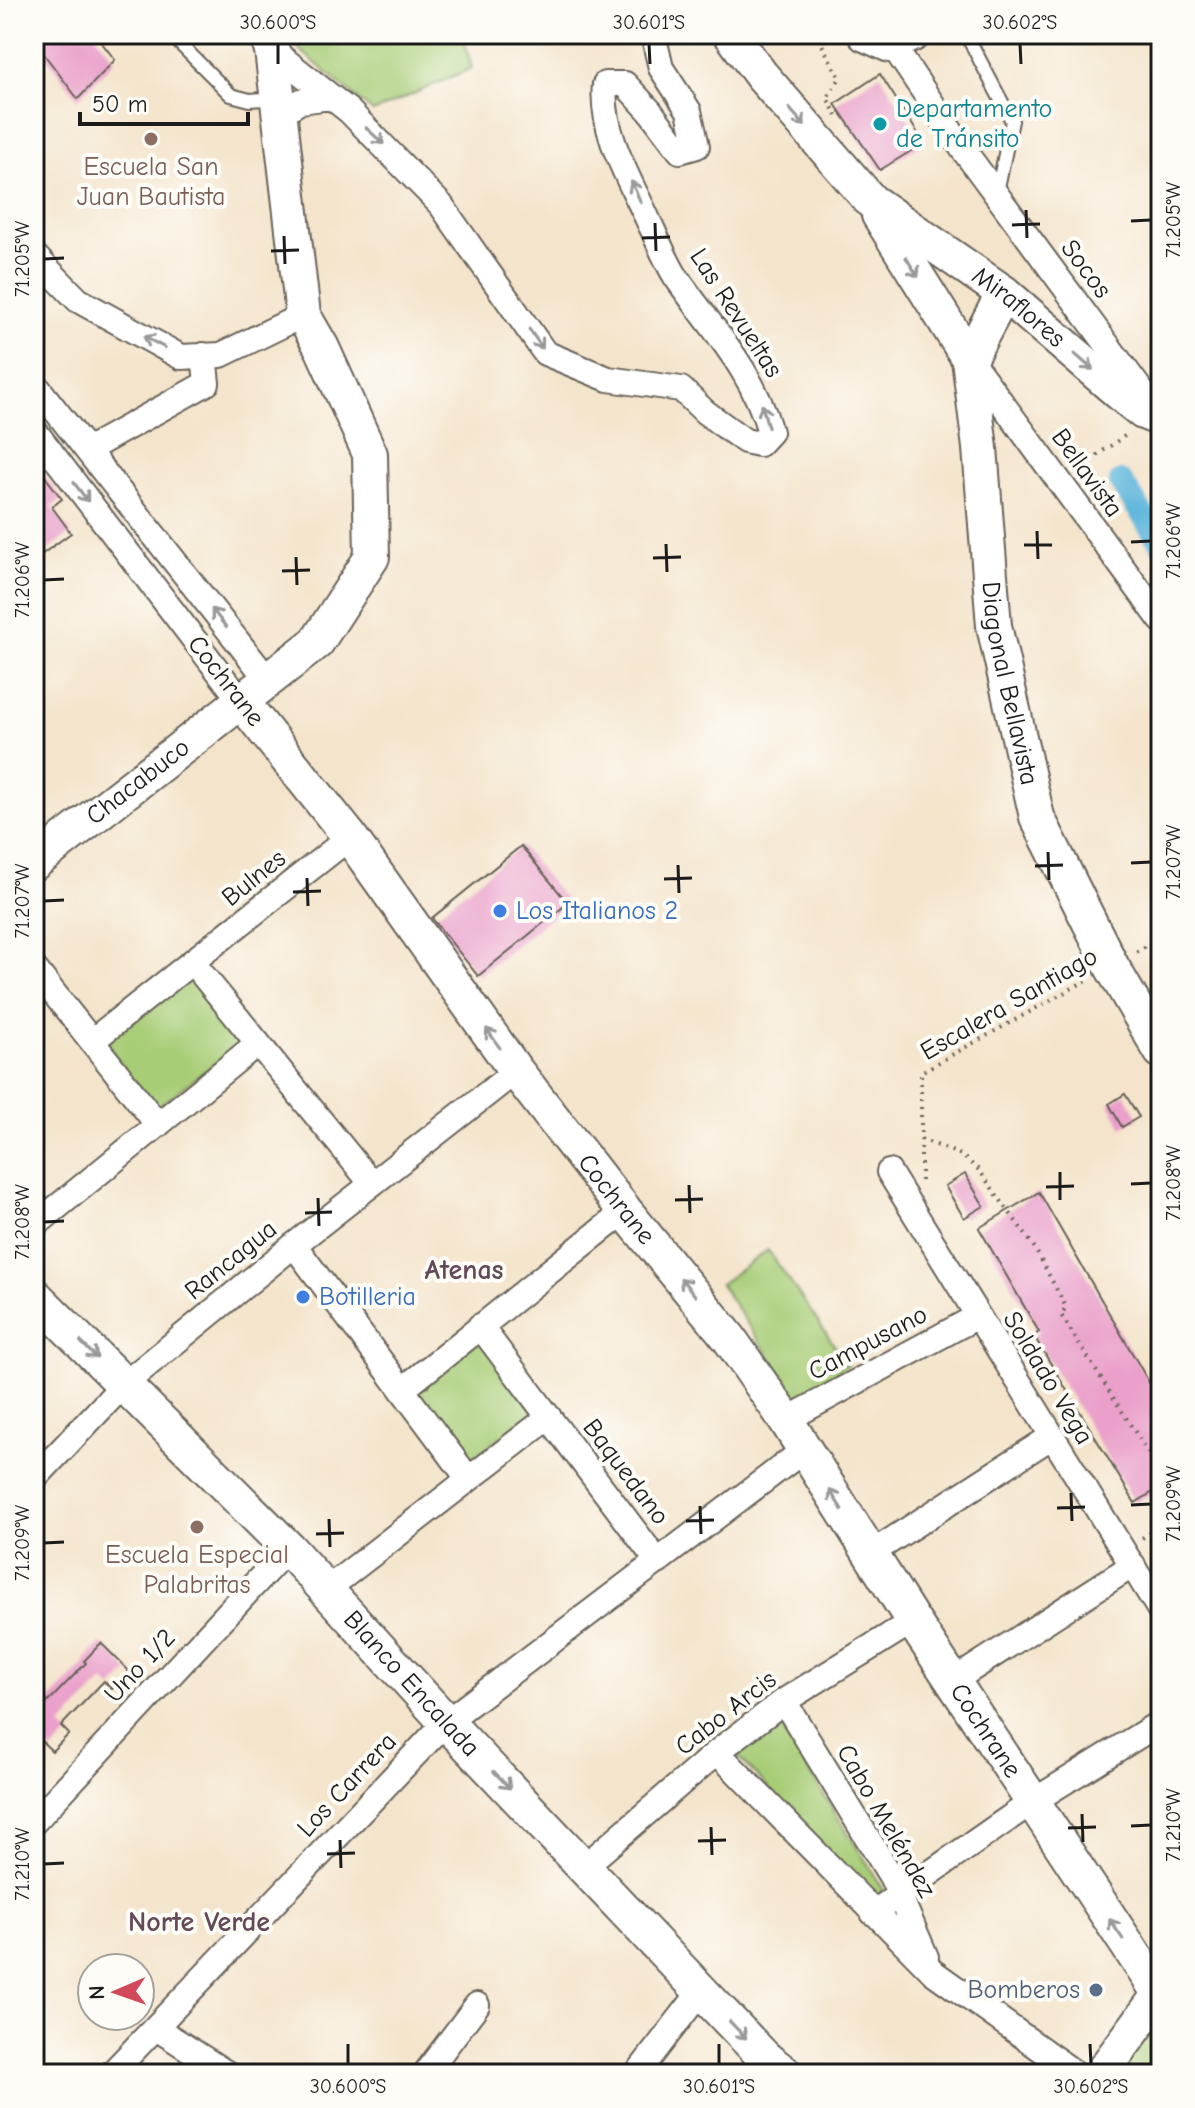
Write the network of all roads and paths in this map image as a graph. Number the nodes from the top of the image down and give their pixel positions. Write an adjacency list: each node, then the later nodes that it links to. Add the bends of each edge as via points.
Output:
1 (170, 34): 11 (lane, via 231,95)
2 (653, 34): 10 (street, Las Revueltas, one-way to 2, via 441,205 545,353 608,379 681,389 745,441 759,444 770,432 762,403 674,273 617,154 603,102 605,84 625,84 680,151 697,146 689,111 661,68)
3 (731, 34): 9 (street, Miraflores)
4 (758, 34): 9 (street)
5 (831, 34): 12 (path, via 821,43 840,78 827,98 842,127)
6 (966, 34): 13 (lane, via 1012,121)
7 (888, 37): 13 (street, Socos)
8 (269, 42): 10 (street, Las Revueltas); 11 (street)
9 (761, 75): 12 (street, Miraflores, one-way to 12)
10 (330, 97): 11 (street)
11 (278, 106): 17 (street)
12 (826, 149): 14 (street, Miraflores)
13 (996, 195): 21 (street, Socos)
14 (871, 201): 16 (street, Miraflores); 19 (street, Miraflores, one-way to 19)
15 (34, 255): 18 (street, one-way to 15, via 181,357 78,300)
16 (1004, 293): 19 (street); 21 (street, Miraflores, one-way to 21)
17 (303, 315): 18 (street, via 221,355); 26 (street, Chacabuco, via 370,454 372,557 317,642)
18 (204, 355): 23 (street, via 207,383)
19 (969, 359): 24 (street, Bellavista); 32 (street, Diagonal Bellavista, via 994,626 1037,817)
20 (34, 383): 23 (street, Cochrane)
21 (1153, 421): 24 (path)
22 (34, 430): 27 (street, Cochrane, one-way to 27)
23 (87, 450): 26 (street, Cochrane, one-way to 23)
24 (1059, 482): 25 (street, Bellavista)
25 (1161, 620)
26 (268, 680): 27 (street, Chacabuco)
27 (241, 701): 28 (street, Cochrane); 29 (street, Chacabuco)
28 (350, 837): 31 (street, Bulnes); 37 (street, Cochrane, one-way to 28)
29 (34, 863)
30 (1161, 937): 32 (path, Escalera Santiago)
31 (193, 963): 34 (street, Bulnes); 35 (street)
32 (1112, 967): 36 (street, Diagonal Bellavista); 39 (path, Escalera Santiago, via 921,1072)
33 (34, 968): 34 (street)
34 (92, 1041): 38 (street)
35 (258, 1043): 38 (street); 42 (street)
36 (1161, 1051)
37 (516, 1071): 42 (street, Rancagua); 43 (street, Cochrane)
38 (158, 1125): 44 (street)
39 (921, 1139): 41 (path, Escalera Santiago); 55 (path, via 961,1155 979,1170 1033,1245 1066,1307 1061,1315)
40 (889, 1172): 47 (street, Soldado Vega)
41 (921, 1181)
42 (372, 1184): 45 (street, Rancagua)
43 (625, 1211): 48 (street); 52 (street, Cochrane, one-way to 43, via 729,1338)
44 (34, 1226)
45 (294, 1245): 49 (street, Rancagua); 50 (street)
46 (34, 1295): 49 (street, Blanco Encalada, one-way to 49)
47 (978, 1316): 52 (street, Campusano); 53 (street, Soldado Vega)
48 (480, 1326): 50 (street); 51 (street, Baquedano)
49 (123, 1385): 57 (street, Rancagua); 58 (street, Blanco Encalada)
50 (402, 1390): 56 (street)
51 (549, 1417): 56 (street, Baquedano); 60 (street, Baquedano)
52 (786, 1420): 54 (street, Cochrane)
53 (1051, 1437): 59 (street); 61 (street, Soldado Vega)
54 (804, 1450): 59 (street, Cochrane, one-way to 54); 60 (street, Los Carrera)
55 (1161, 1473)
56 (468, 1478): 62 (street, Baquedano)
57 (34, 1479)
58 (288, 1548): 62 (street, Blanco Encalada); 71 (street, Uno 1/2)
59 (870, 1554): 64 (street, Cochrane)
60 (658, 1562): 67 (street, Los Carrera)
61 (1133, 1565): 63 (street, Soldado Vega); 65 (street)
62 (326, 1590): 67 (street, Blanco Encalada)
63 (1161, 1612)
64 (913, 1621): 65 (street, Cochrane); 66 (street, Cabo Arcis)
65 (953, 1681): 70 (street, Cochrane)
66 (784, 1701): 69 (street, Cabo Arcis); 73 (street, Cabo Meléndez)
67 (446, 1722): 72 (street, Blanco Encalada, one-way to 72); 79 (street, Los Carrera)
68 (1161, 1722): 70 (street)
69 (717, 1752): 72 (street, Cabo Arcis); 74 (street, Cabo Meléndez)
70 (1032, 1802): 73 (street); 77 (street, Cochrane, one-way to 70)
71 (34, 1822)
72 (585, 1866): 76 (street, Blanco Encalada)
73 (898, 1893): 74 (street); 75 (street, Cabo Meléndez)
74 (873, 1913): 75 (street, Cabo Meléndez)
75 (933, 1972): 86 (street, Cabo Meléndez)
76 (701, 1991): 84 (street); 85 (street, Blanco Encalada, one-way to 85)
77 (1160, 1994): 87 (street)
78 (477, 2005): 83 (street)
79 (156, 2028): 82 (street)
80 (152, 2032): 81 (street, Los Carrera)
81 (111, 2074)
82 (228, 2074)
83 (425, 2074)
84 (637, 2074)
85 (786, 2074)
86 (1076, 2074)
87 (1101, 2074)

